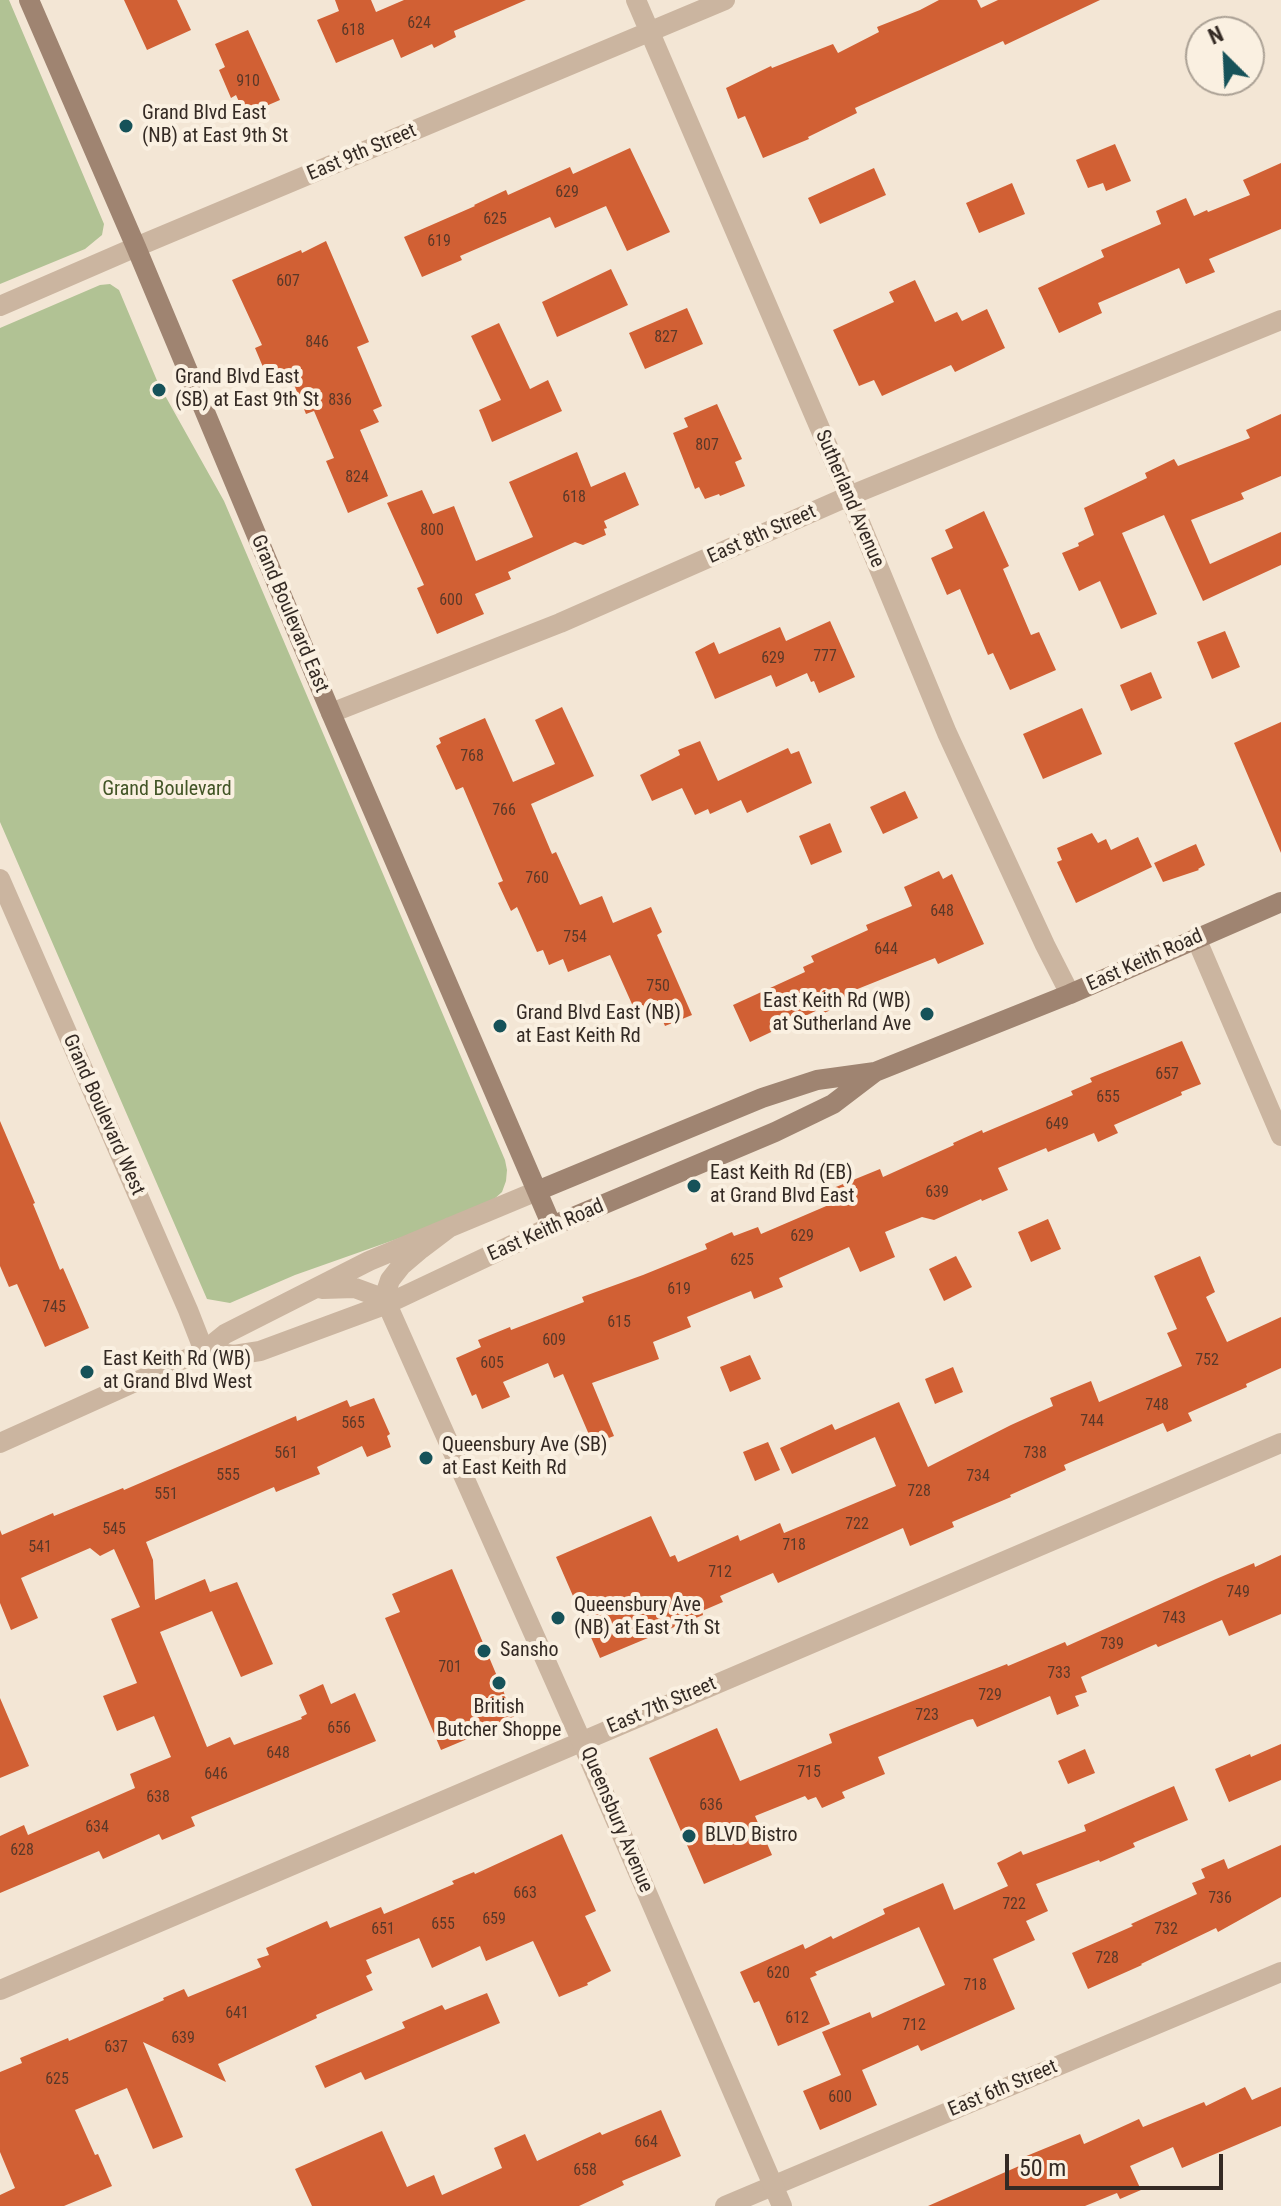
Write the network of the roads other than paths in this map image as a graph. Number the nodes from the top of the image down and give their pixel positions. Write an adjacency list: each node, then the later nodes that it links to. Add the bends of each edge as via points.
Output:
1 (29, 0): 5 (main road, Grand Boulevard East)
2 (636, 0): 4 (street, Sutherland Avenue)
3 (725, 0): 4 (street, East 9th Street)
4 (650, 32): 5 (street, East 9th Street); 8 (street, Sutherland Avenue)
5 (136, 247): 6 (street, East 9th Street); 9 (main road, Grand Boulevard East)
6 (0, 306)
7 (1281, 320): 8 (street, East 8th Street)
8 (849, 496): 9 (street, East 8th Street, via 560,623); 13 (street, Sutherland Avenue, via 947,733)
9 (331, 713): 16 (main road, Grand Boulevard East)
10 (0, 879): 21 (street, Grand Boulevard West)
11 (1281, 902): 12 (main road, East Keith Road)
12 (1196, 938): 13 (main road, East Keith Road); 15 (street)
13 (1070, 994): 14 (main road, East Keith Road)
14 (875, 1072): 16 (main road, East Keith Road, via 817,1080 762,1098); 17 (main road, East Keith Road, via 833,1104 775,1132)
15 (1281, 1136)
16 (537, 1191): 17 (main road, Grand Boulevard East); 18 (street, East Keith Road)
17 (552, 1226): 20 (street, East Keith Road)
18 (450, 1227): 19 (street, East Keith Road); 20 (street, via 401,1266 390,1280)
19 (310, 1291): 20 (street, via 355,1288); 21 (street, East Keith Road, via 225,1334)
20 (387, 1304): 21 (street, East Keith Road, via 260,1351); 24 (street, Queensbury Avenue)
21 (204, 1351): 22 (street, East Keith Road)
22 (0, 1443)
23 (1281, 1443): 24 (street, East 7th Street)
24 (581, 1740): 26 (street, East 7th Street); 27 (street, Queensbury Avenue)
25 (1281, 1972): 27 (street, East 6th Street)
26 (0, 1990)
27 (773, 2186): 28 (street, East 6th Street); 29 (street, Queensbury Avenue)
28 (725, 2206)
29 (782, 2206)

